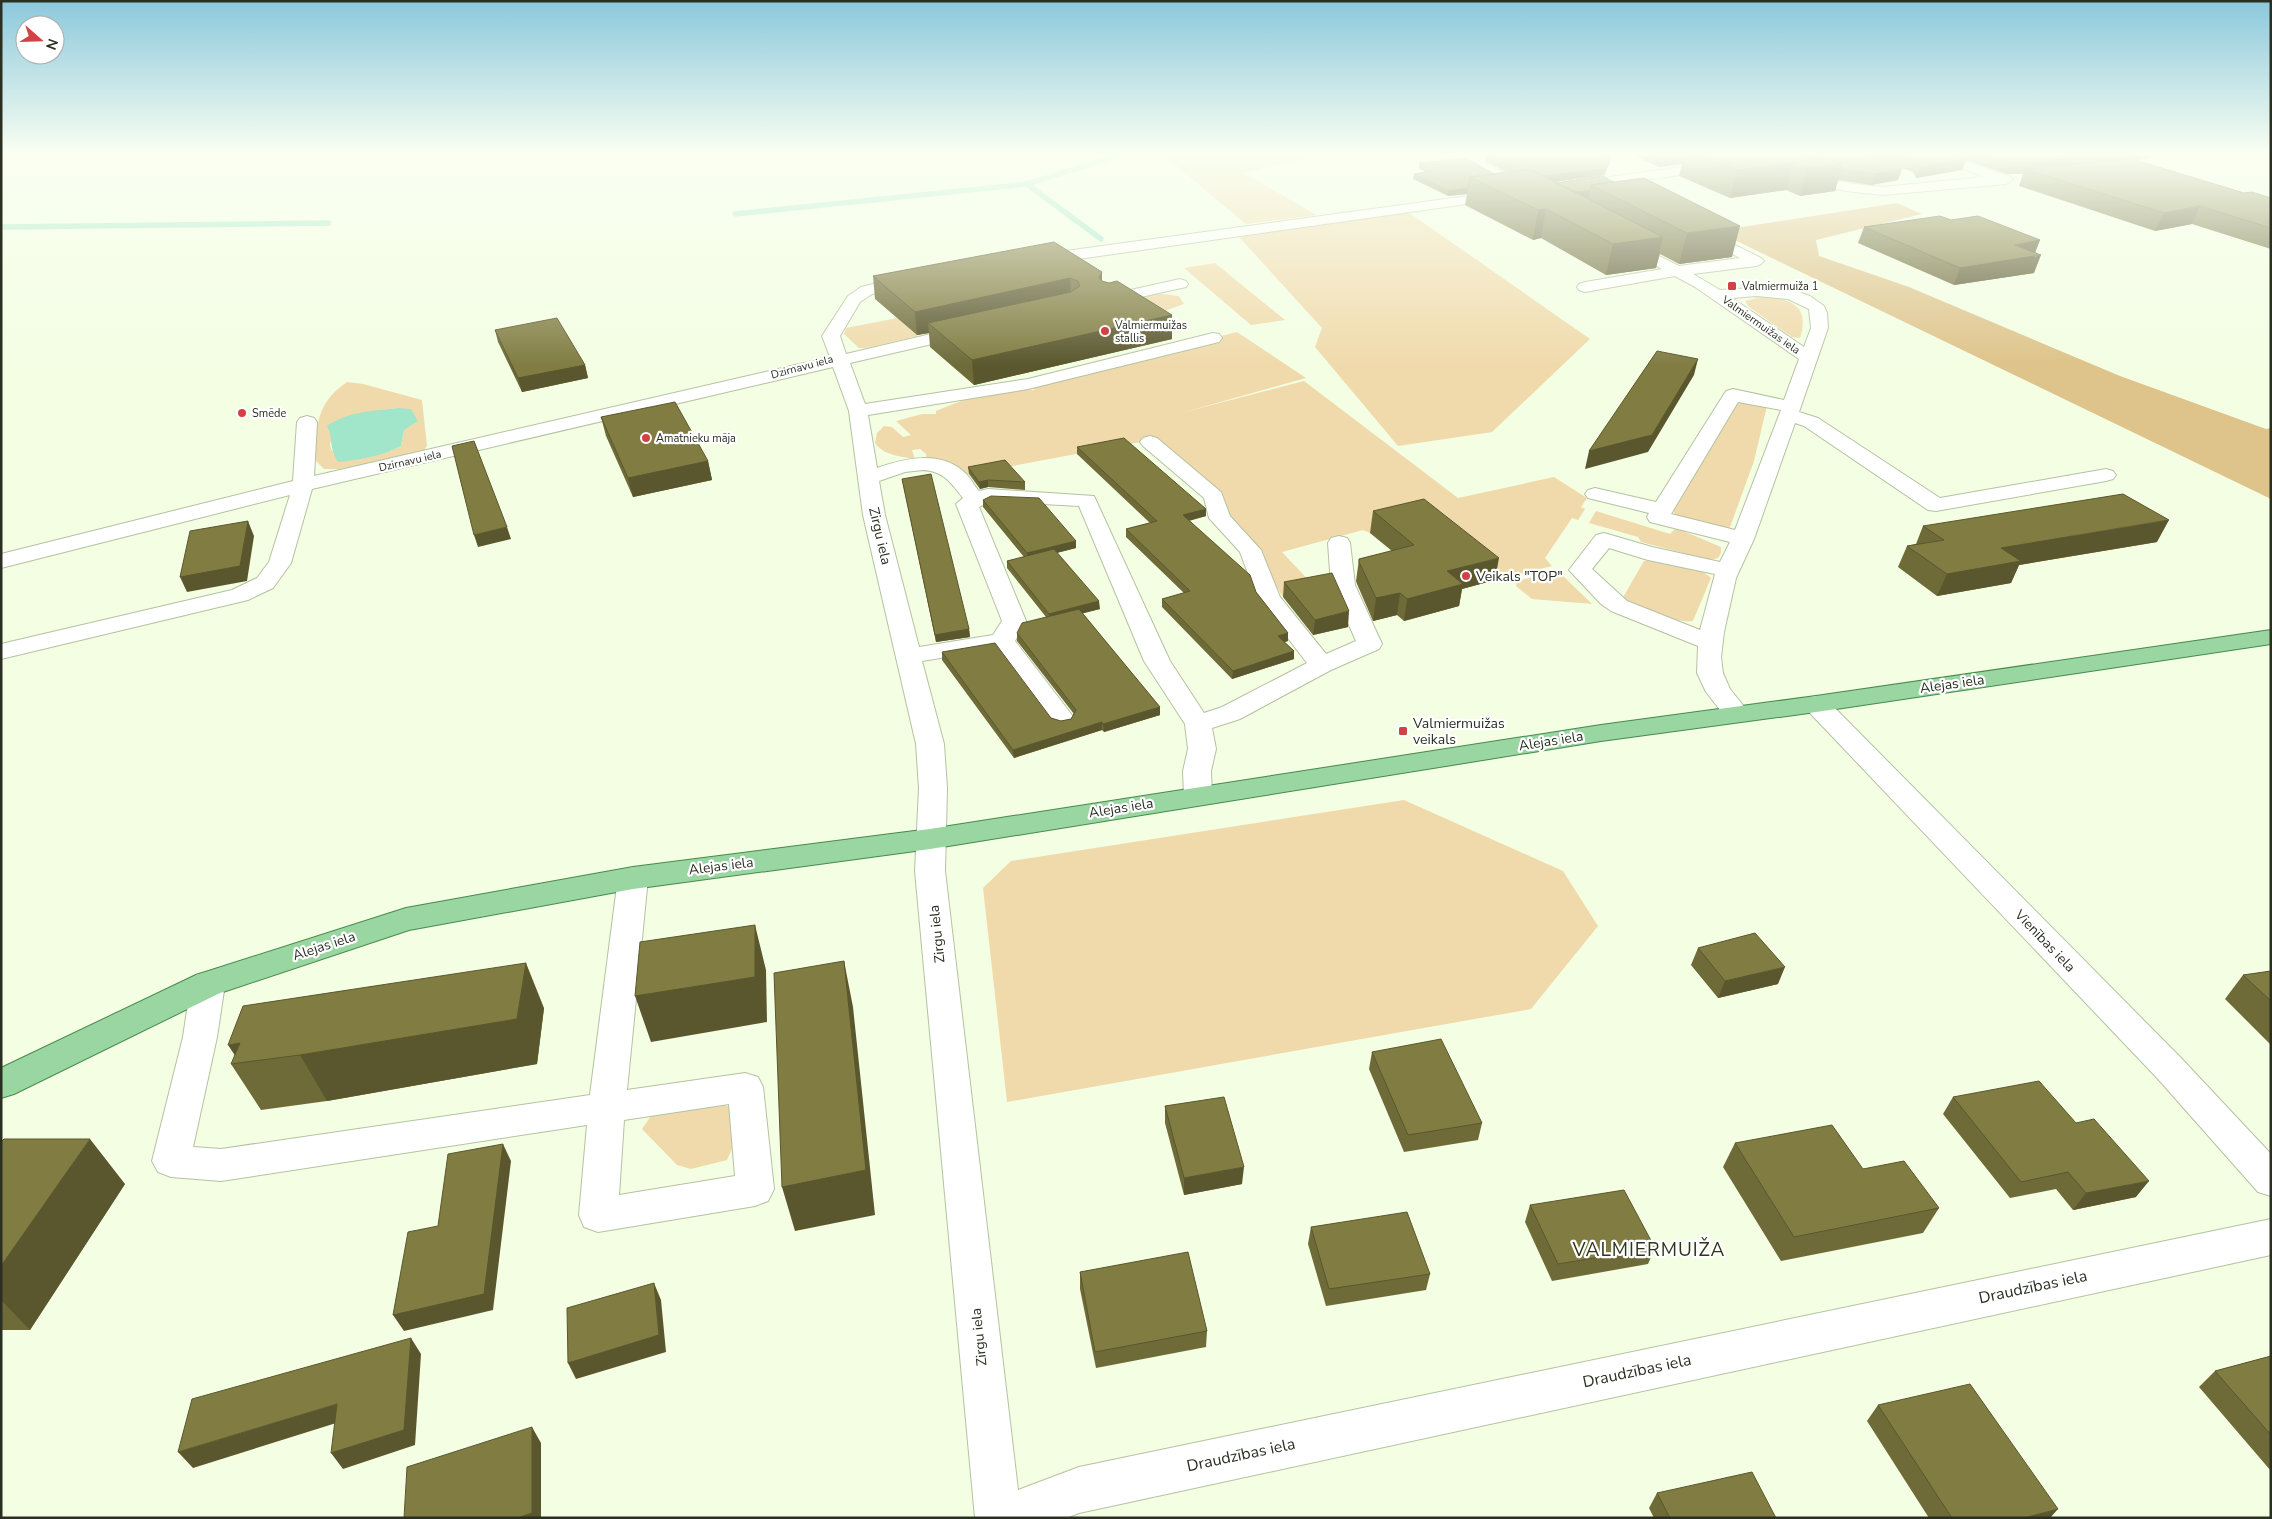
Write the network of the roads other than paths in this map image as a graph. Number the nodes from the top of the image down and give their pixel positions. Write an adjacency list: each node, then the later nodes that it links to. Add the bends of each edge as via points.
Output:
1 (1288, 224): 4 (street)
2 (1686, 225): 5 (street, via 1756,261)
3 (1608, 233): 5 (street, Valmiermuižas iela)
4 (1026, 262)
5 (1678, 271): 8 (street); 9 (street, Valmiermuižas iela)
6 (929, 276): 14 (street, Dzirnavu iela, via 867,290 854,299 830,336)
7 (1180, 284): 10 (street)
8 (1585, 286)
9 (1719, 295): 13 (street, Valmiermuižas iela); 13 (street, via 1770,291 1788,293 1816,306 1820,319 1818,333)
10 (1108, 299)
11 (978, 328): 14 (street)
12 (1214, 338): 15 (street, via 1028,384)
13 (1808, 358): 16 (street, Valmiermuižas iela)
14 (838, 360): 15 (street, Zirgu iela); 21 (street, Dzirnavu iela)
15 (858, 411): 19 (street, Zirgu iela)
16 (1791, 411): 20 (street, via 1936,505); 24 (street, via 1733,395); 25 (street, Valmiermuižas iela)
17 (307, 422): 21 (street)
18 (1150, 442): 34 (street, via 1214,496 1220,518 1250,550 1269,598)
19 (865, 465): 23 (street, via 940,466 954,473 966,492); 33 (street, Zirgu iela)
20 (2106, 475)
21 (303, 485): 27 (street, Dzirnavu iela); 32 (street, via 280,564 265,582 240,595)
22 (1595, 494): 24 (street)
23 (977, 500): 30 (street, via 967,504 1014,621); 38 (street, via 988,495 1087,500 1157,661)
24 (1662, 510): 25 (street, via 1658,517)
25 (1743, 539): 28 (street, Valmiermuižas iela)
26 (1339, 543): 34 (street, via 1343,585 1370,644)
27 (1, 561)
28 (1727, 570): 31 (street, Valmiermuižas iela); 31 (street, via 1604,540 1580,570 1619,606)
29 (2271, 637): 35 (main road, Alejas iela)
30 (1002, 641): 33 (street); 37 (street)
31 (1710, 642): 36 (street, Valmiermuižas iela, via 1708,667 1714,684)
32 (1, 652)
33 (908, 656): 40 (street, Zirgu iela, via 930,744 933,788)
34 (1322, 665): 38 (street, via 1231,713)
35 (1816, 704): 36 (main road, Alejas iela); 45 (street, Vienības iela, via 2170,1069)
36 (1738, 714): 39 (main road, Alejas iela)
37 (1062, 719)
38 (1198, 724): 39 (street, via 1202,749 1197,771)
39 (1198, 796): 40 (main road, Alejas iela)
40 (930, 839): 41 (main road, Alejas iela); 47 (street, Zirgu iela, via 930,871)
41 (633, 878): 42 (main road, Alejas iela, via 406,919); 44 (street)
42 (208, 984): 43 (main road, Alejas iela); 44 (street, via 200,1037 171,1161 221,1165)
43 (1, 1084)
44 (607, 1107): 44 (street, via 598,1215 755,1189 745,1087)
45 (2271, 1180)
46 (2271, 1237): 48 (street, Draudzības iela, via 1079,1490)
47 (998, 1518)
48 (1006, 1518)

